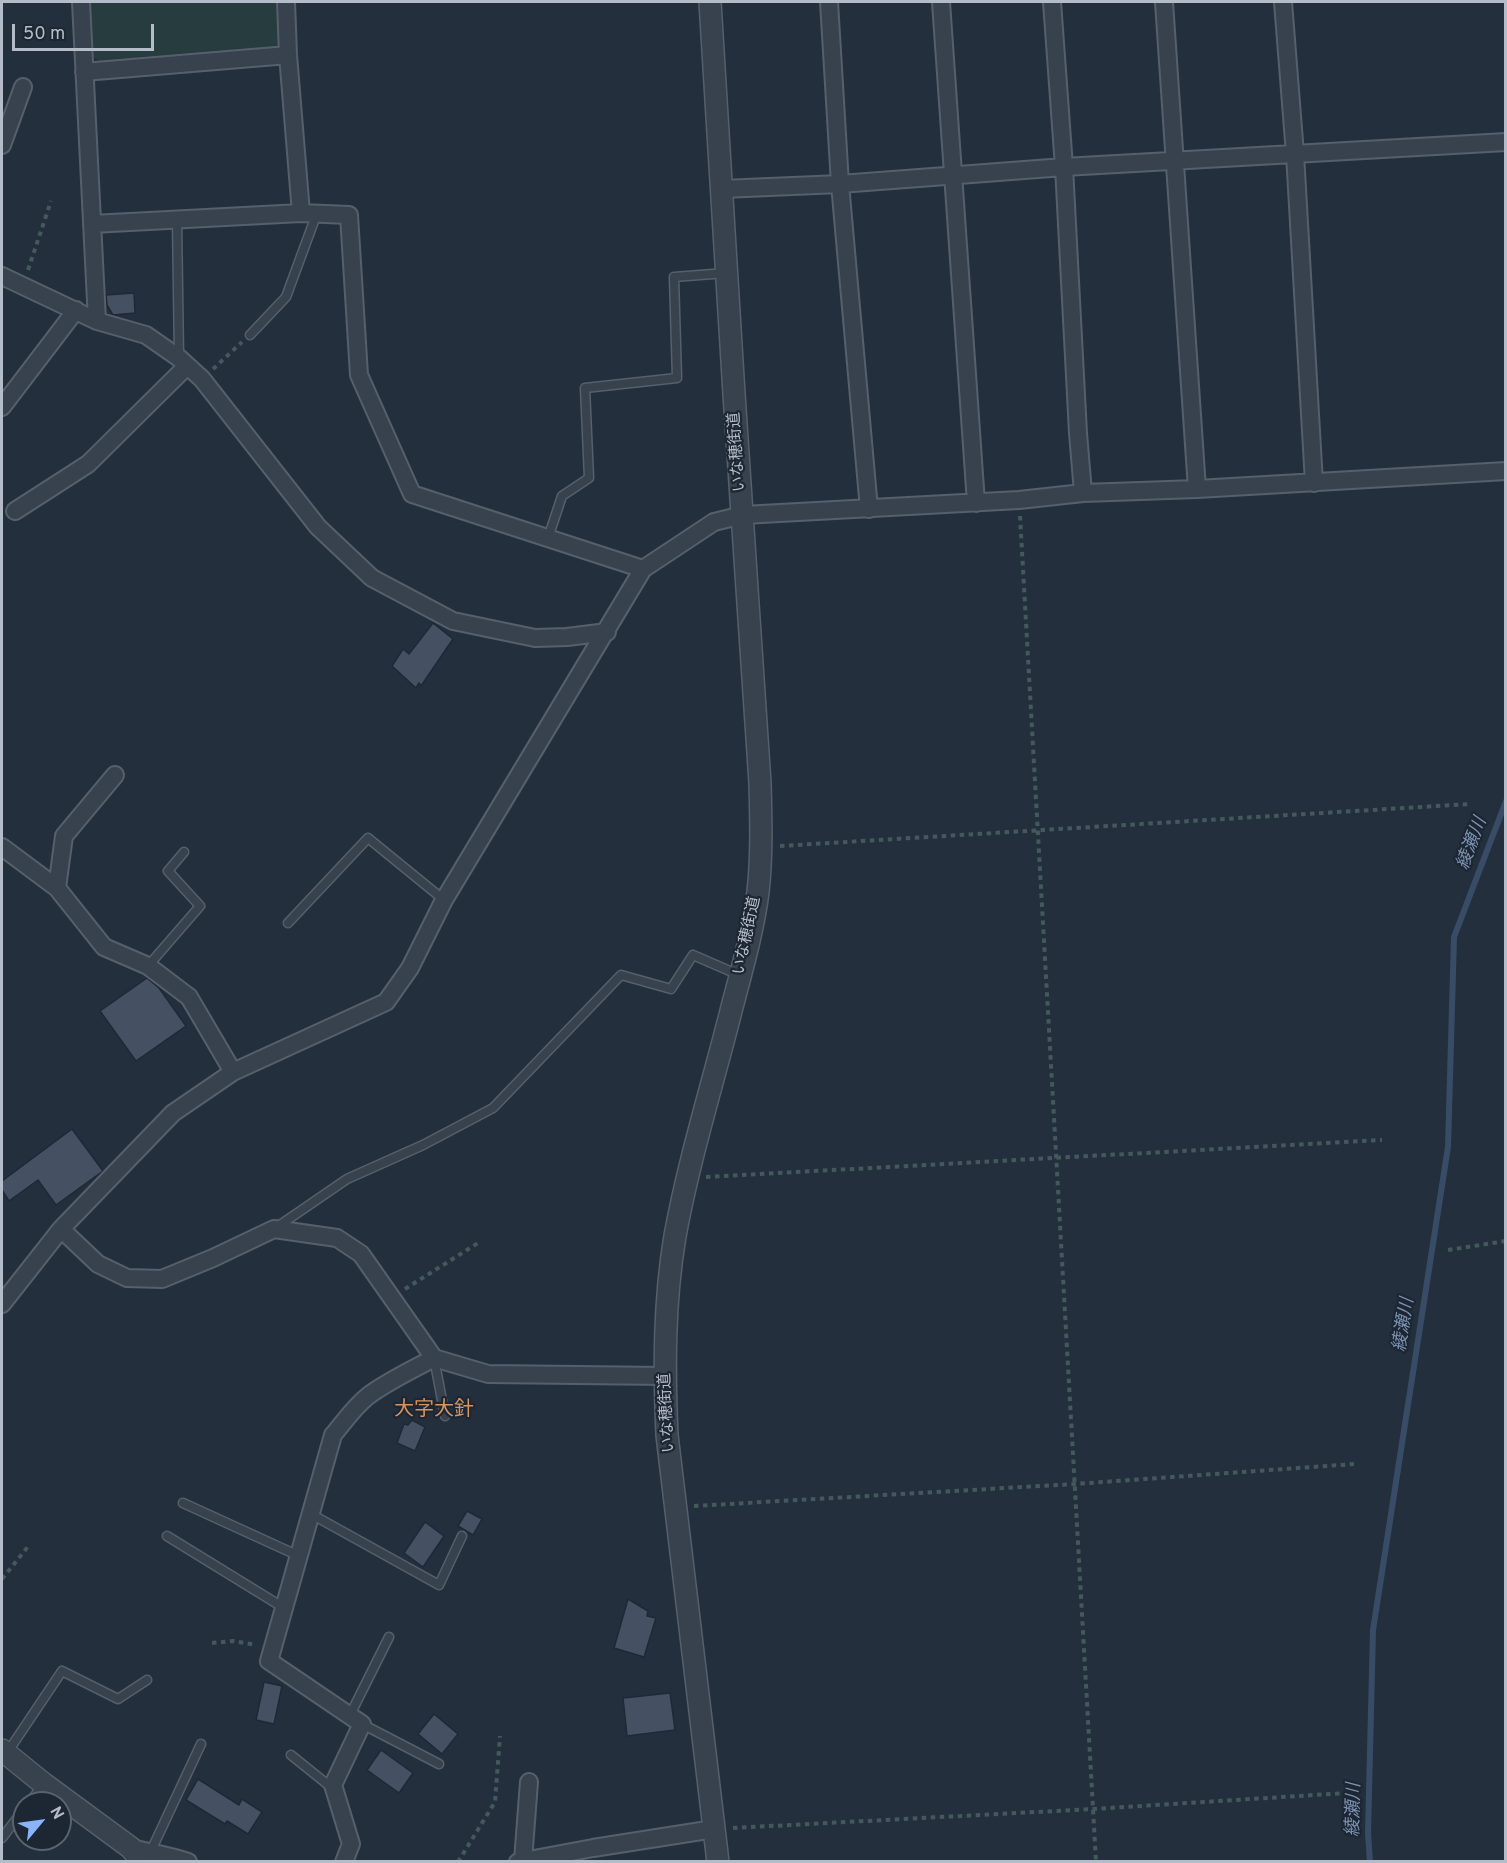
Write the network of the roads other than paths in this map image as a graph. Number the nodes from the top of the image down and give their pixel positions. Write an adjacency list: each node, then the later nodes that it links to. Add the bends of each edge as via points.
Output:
1 (81, 2): 10 (street)
2 (286, 2): 9 (street)
3 (710, 2): 19 (street, いな穂街道)
4 (829, 2): 18 (street)
5 (941, 2): 17 (street)
6 (1052, 2): 16 (street)
7 (1164, 2): 15 (street)
8 (1283, 2): 14 (street)
9 (288, 55): 10 (street); 20 (street)
10 (84, 72): 22 (street)
11 (23, 87): 13 (street)
12 (1506, 142): 14 (street)
13 (2, 145)
14 (1295, 154): 15 (street); 31 (street)
15 (1176, 161): 16 (street); 32 (street)
16 (1064, 167): 17 (street); 33 (street)
17 (954, 174): 18 (street); 34 (street)
18 (840, 184): 19 (street); 35 (street)
19 (722, 189): 23 (street, いな穂街道)
20 (309, 213): 21 (street); 27 (lane, via 286,297); 38 (street, via 349,215 359,375 412,494)
21 (177, 221): 22 (street); 28 (lane)
22 (92, 224): 26 (street)
23 (726, 273): 37 (street, いな穂街道); 38 (lane, via 674,277 677,378 585,388 589,478 562,496)
24 (2, 276): 25 (street)
25 (76, 310): 26 (street); 29 (street)
26 (97, 321): 28 (street, via 146,335)
27 (250, 335)
28 (183, 362): 36 (street, via 88,464); 40 (street, via 202,378 318,527 372,578 453,621 535,638)
29 (2, 407)
30 (1506, 471): 31 (street)
31 (1314, 483): 32 (street)
32 (1197, 489): 33 (street)
33 (1083, 493): 34 (street)
34 (976, 503): 35 (street)
35 (868, 510): 37 (street)
36 (15, 511)
37 (742, 515): 39 (street, via 714,522); 48 (street, いな穂街道, via 762,847 758,893)
38 (548, 538): 39 (street)
39 (643, 569): 40 (street)
40 (607, 632): 45 (street)
41 (115, 775): 44 (street, via 64,836)
42 (2, 847): 44 (street)
43 (184, 852): 47 (lane, via 168,871 200,906)
44 (57, 888): 47 (street, via 104,947)
45 (444, 900): 46 (lane, via 368,838); 49 (street, via 410,968 386,1002)
46 (288, 923)
47 (148, 966): 49 (street, via 189,997)
48 (741, 975): 51 (lane, via 693,955 671,989 621,975 493,1108 347,1179); 54 (street, いな穂街道, via 676,1235 665,1328)
49 (232, 1072): 50 (street, via 173,1113)
50 (61, 1229): 51 (street, via 98,1264 127,1278 162,1279); 52 (street)
51 (274, 1229): 53 (street, via 337,1238 362,1254)
52 (2, 1304)
53 (434, 1358): 54 (street, via 488,1374); 55 (lane); 57 (street, via 367,1397 349,1415 333,1436)
54 (665, 1376): 74 (street, いな穂街道, via 667,1435)
55 (445, 1416)
56 (183, 1503): 60 (lane)
57 (311, 1514): 59 (lane, via 439,1585); 60 (street)
58 (167, 1536): 61 (lane)
59 (462, 1536)
60 (299, 1557): 61 (street)
61 (284, 1608): 64 (street, via 269,1661)
62 (388, 1637): 64 (lane)
63 (147, 1680): 66 (lane, via 118,1699 62,1671)
64 (356, 1720): 68 (lane); 71 (street)
65 (201, 1744): 76 (lane)
66 (4, 1751): 70 (street)
67 (291, 1755): 71 (lane)
68 (439, 1764)
69 (529, 1782): 77 (street)
70 (44, 1784): 72 (lane); 76 (street)
71 (333, 1785): 79 (street, via 351,1844)
72 (38, 1791)
73 (12, 1825): 75 (lane)
74 (714, 1829): 77 (street); 80 (street, いな穂街道)
75 (2, 1838)
76 (141, 1854): 78 (street, via 173,1856)
77 (521, 1861)
78 (188, 1862)
79 (344, 1862)
80 (718, 1862)

